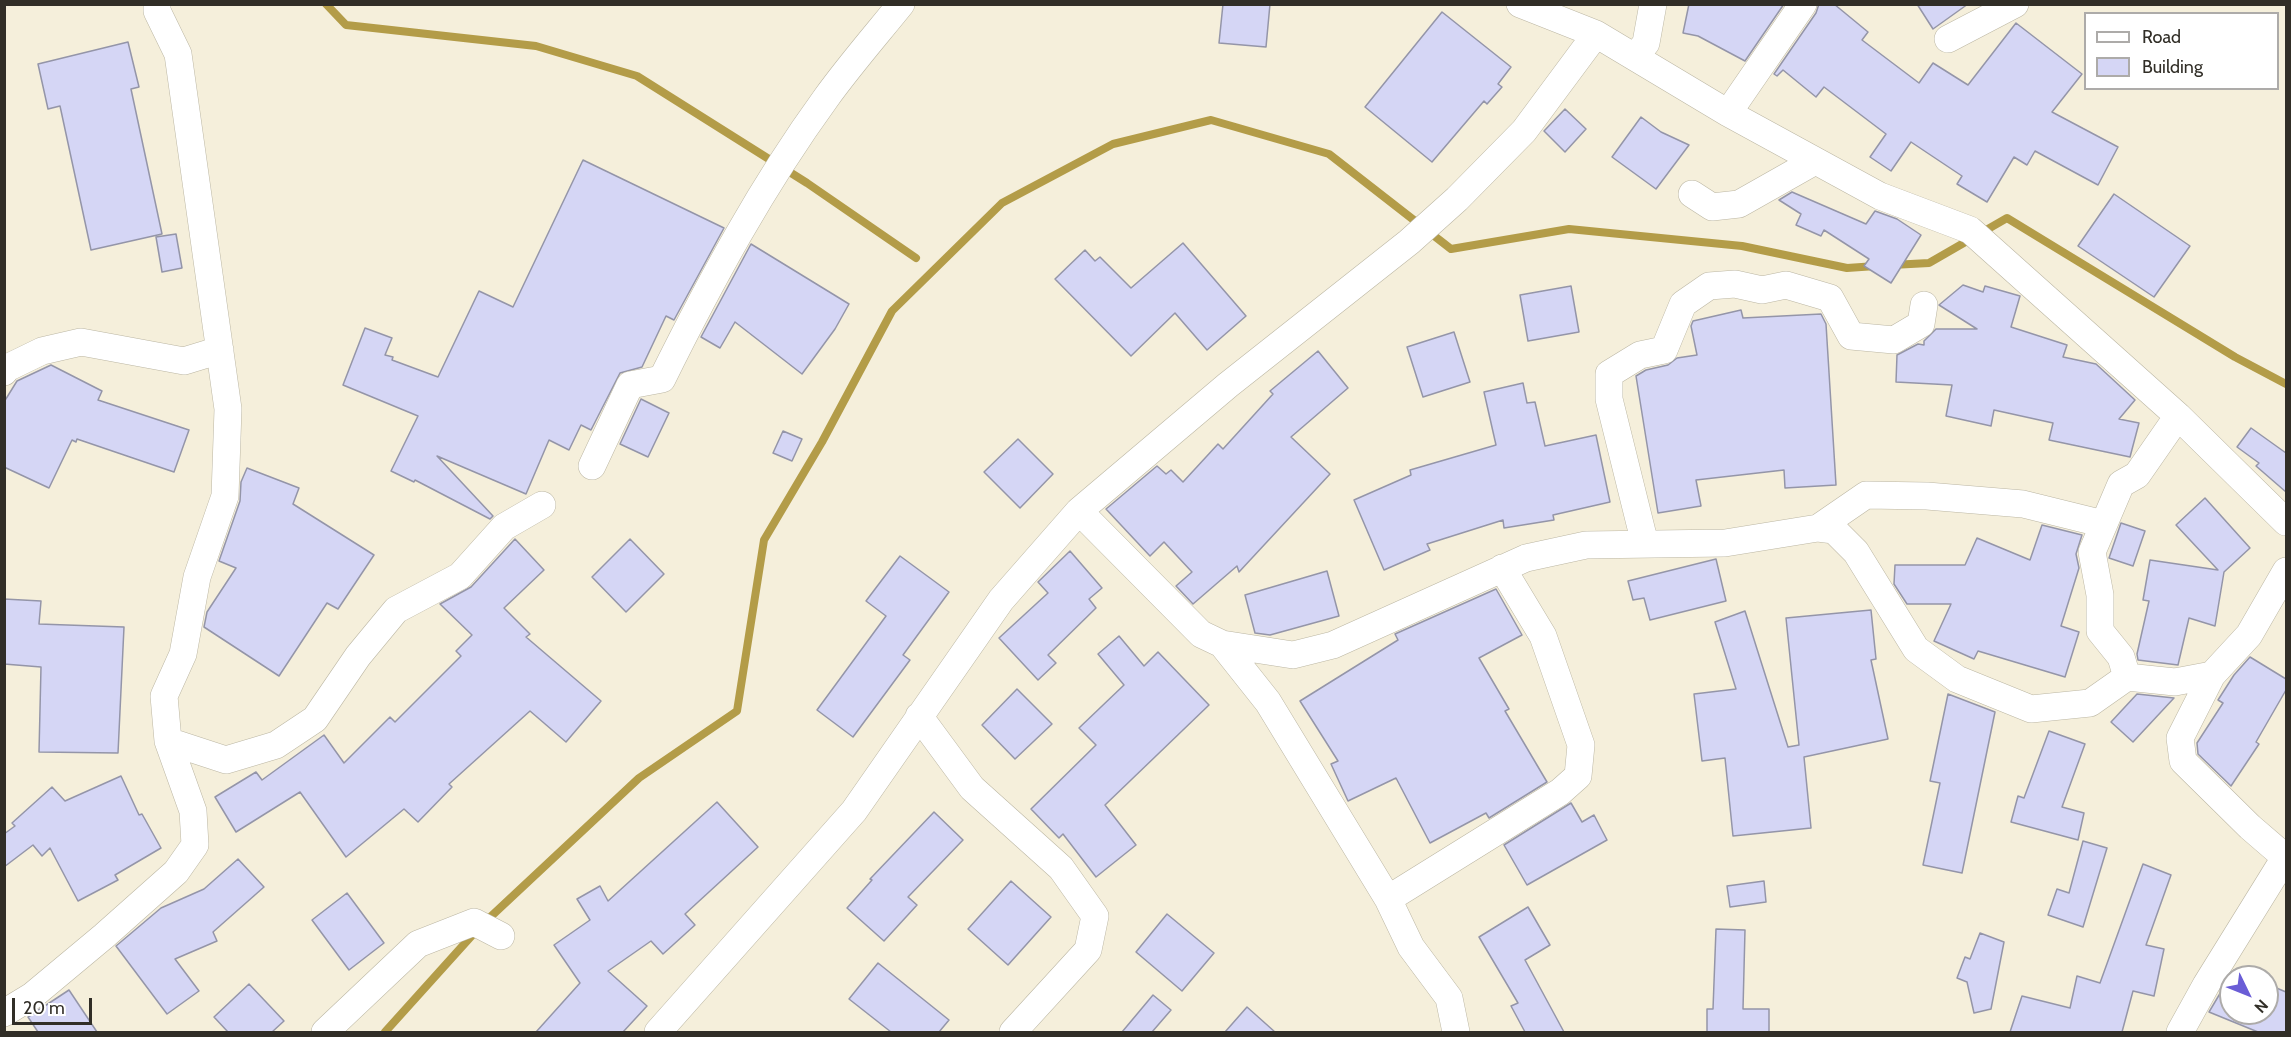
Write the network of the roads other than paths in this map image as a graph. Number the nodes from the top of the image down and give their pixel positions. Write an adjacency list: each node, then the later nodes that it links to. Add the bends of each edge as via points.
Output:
1 (157, 4): 14 (street, via 178,54)
2 (901, 4): 17 (street, via 826,97 788,155 712,278 662,379 630,385)
3 (1520, 4): 7 (street)
4 (1653, 4): 9 (street, via 1646,43)
5 (1803, 4): 10 (street)
6 (2015, 4): 8 (street)
7 (1596, 34): 9 (street); 19 (street, via 1524,131 1457,199)
8 (1948, 39)
9 (1635, 56): 10 (street)
10 (1728, 113): 11 (street)
11 (1815, 161): 12 (street, via 1739,204 1712,207); 16 (street, via 1880,196 1970,230)
12 (1692, 194)
13 (1924, 305): 23 (street, via 1921,324 1894,340 1851,336 1830,298 1786,285 1762,290 1735,284 1709,286 1683,304 1664,351 1640,355 1609,374 1609,399)
14 (220, 351): 15 (street, via 184,361 81,342 42,351); 30 (street, via 228,409 225,496 197,577 183,654 164,696)
15 (4, 372)
16 (2178, 416): 20 (street); 21 (street, via 2137,476 2121,484)
17 (592, 466)
18 (542, 505): 30 (street, via 504,527 460,576 396,610 358,656 315,719 276,745 225,760)
19 (1079, 511): 26 (street, via 1201,634); 29 (street, via 1001,600)
20 (2286, 522)
21 (2104, 524): 22 (street, via 2023,504 1866,495); 28 (street, via 2092,552 2100,595 2100,631 2121,657)
22 (1818, 528): 23 (street, via 1725,543); 28 (street, via 1834,530 1856,552 1916,649 1957,679 2031,709 2090,704)
23 (1646, 544): 24 (street, via 1586,545 1526,558)
24 (1502, 568): 26 (street, via 1333,645 1293,655); 32 (street, via 1543,636 1581,745 1578,776 1560,792)
25 (2286, 571): 27 (street, via 2248,635)
26 (1222, 644): 32 (street, via 1268,702)
27 (2212, 675): 28 (street, via 2175,682); 31 (street, via 2180,738 2183,761 2250,828)
28 (2127, 677)
29 (918, 716): 36 (street, via 854,811); 37 (street, via 972,788 1061,868 1095,916 1088,950)
30 (168, 741): 34 (street, via 193,811 195,845 176,872 104,936 32,996)
31 (2286, 857): 39 (street)
32 (1388, 898): 38 (street, via 1411,947 1449,998)
33 (501, 936): 35 (street, via 474,922 418,944)
34 (4, 1013)
35 (325, 1032)
36 (658, 1032)
37 (1013, 1032)
38 (1456, 1032)
39 (2180, 1032)

